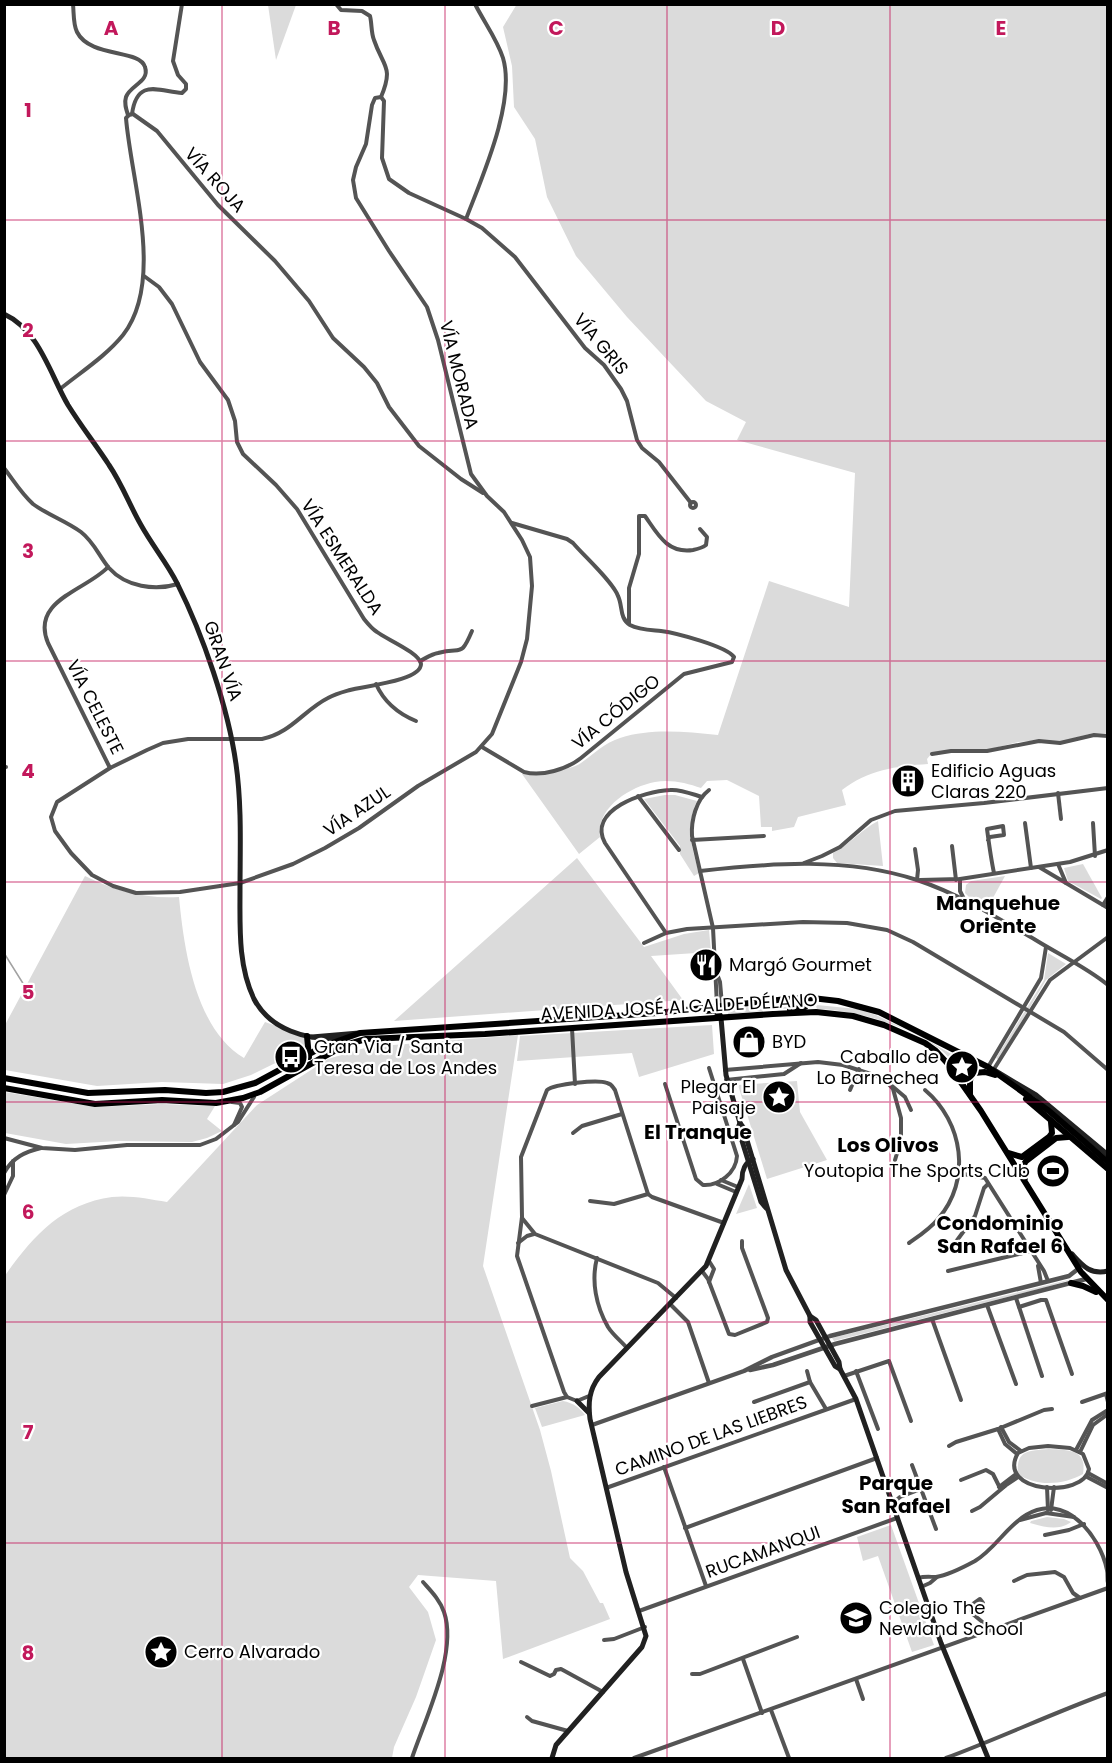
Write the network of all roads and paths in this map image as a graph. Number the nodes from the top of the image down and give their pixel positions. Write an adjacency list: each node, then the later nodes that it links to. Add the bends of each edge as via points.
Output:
1 (73, 4): 6 (street, via 76,30 86,43 144,64 144,77 125,100)
2 (182, 4): 6 (street, via 173,61 186,89 182,93 145,90 133,102)
3 (336, 4): 5 (street, VÍA MORADA, via 341,10 362,11 370,16 374,41 387,70 388,82)
4 (475, 4): 7 (street, via 499,46 505,77 502,117)
5 (381, 97): 7 (street, via 382,158 389,179 409,193); 12 (street, VÍA MORADA, via 375,98 372,105 366,144 356,167 356,198 427,307 469,469)
6 (130, 115): 8 (street, via 126,124); 12 (street, VÍA ROJA, via 157,131 218,205 275,261 333,338 377,383 389,407 419,446)
7 (466, 219): 13 (street, VÍA GRIS, via 490,233 515,257 585,348 604,365 624,394 642,447)
8 (144, 276): 10 (street, via 136,312 124,333); 20 (street, VÍA ESMERALDA, via 172,304 200,362 228,400 243,454 297,509 364,619 376,632)
9 (4, 314): 10 (main road, GRAN VÍA, via 29,333)
10 (60, 390): 17 (main road, GRAN VÍA)
11 (4, 468): 16 (street, via 32,503 90,541)
12 (487, 496): 14 (street, VÍA MORADA)
13 (691, 503)
14 (512, 522): 18 (street, via 573,543 618,593 622,616); 25 (street, VÍA MORADA, via 532,565 527,639 496,726)
15 (700, 529): 18 (street, via 706,545 679,550 660,538 645,516 639,516 639,555 628,588)
16 (108, 567): 17 (street, via 119,577 143,586); 27 (street, VÍA CELESTE, via 54,605 45,630)
17 (178, 584): 24 (main road, GRAN VÍA, via 213,674)
18 (629, 624): 25 (street, VÍA CÓDIGO, via 694,639 729,651 734,657 732,662 684,674 566,767 531,774)
19 (472, 631): 20 (street, via 457,652 438,652)
20 (420, 661): 21 (street, via 418,672 410,677)
21 (376, 684): 22 (street, via 390,705); 24 (street, via 329,697 272,737)
22 (416, 722)
23 (1107, 736): 26 (street)
24 (231, 739): 27 (street, via 172,741); 55 (main road, GRAN VÍA, via 237,774)
25 (482, 747): 55 (street, VÍA AZUL, via 325,848)
26 (932, 754)
27 (110, 768): 55 (street, VÍA CELESTE, via 57,802 51,817 55,831 86,870 113,886 144,893)
28 (1107, 788): 30 (street)
29 (709, 790): 32 (street)
30 (1058, 793): 33 (street); 42 (street, via 888,812 871,819)
31 (638, 796): 32 (street, via 674,789); 41 (street); 64 (street, via 605,817 601,833)
32 (702, 796): 37 (street, via 693,820)
33 (1061, 819)
34 (1025, 823): 49 (street)
35 (1093, 823): 44 (street)
36 (764, 836): 37 (street)
37 (692, 840): 50 (street)
38 (988, 840): 38 (street, via 1004,835 1004,826 988,828); 51 (street)
39 (952, 846): 54 (street)
40 (915, 849): 52 (street)
41 (679, 850)
42 (833, 850): 45 (street); 46 (street)
43 (1107, 850): 44 (street)
44 (1095, 856): 47 (street)
45 (800, 864): 46 (street); 50 (street)
46 (834, 864): 52 (street)
47 (1058, 864): 48 (street); 56 (street)
48 (1038, 867): 49 (street); 56 (street)
49 (1031, 868): 51 (street)
50 (700, 872): 63 (street)
51 (994, 873): 54 (street)
52 (917, 880): 53 (street); 57 (street)
53 (938, 880): 54 (street); 57 (street)
54 (958, 880): 58 (street)
55 (240, 883): 81 (main road, GRAN VÍA, via 240,944 252,995 271,1020)
56 (1066, 884): 62 (street)
57 (936, 887): 59 (street)
58 (960, 891): 59 (street); 61 (street)
59 (953, 894): 61 (street)
60 (1107, 897): 62 (street)
61 (965, 899): 67 (street)
62 (1105, 906)
63 (713, 928): 64 (street); 72 (street); 73 (street, via 822,921 887,930)
64 (666, 933): 66 (street)
65 (1107, 937): 68 (street)
66 (644, 943)
67 (1046, 947): 68 (street); 73 (street, via 1041,978)
68 (1073, 963): 69 (street); 76 (street, via 1050,980)
69 (1107, 985)
70 (804, 998): 71 (main road, AVENIDA JOSÉ ALCALDE DÉLANO); 72 (main road, AVENIDA JOSÉ ALCALDE DÉLANO); 77 (main road, via 804,1008)
71 (820, 999): 75 (main road, via 814,1005); 93 (main road, AVENIDA JOSÉ ALCALDE DÉLANO, via 879,1012)
72 (719, 1005): 74 (main road, AVENIDA JOSÉ ALCALDE DÉLANO)
73 (1023, 1008): 76 (street); 93 (street)
74 (672, 1011): 78 (main road, via 713,1010); 80 (main road, AVENIDA JOSÉ ALCALDE DÉLANO)
75 (816, 1012): 77 (main road, AVENIDA JOSÉ ALCALDE DÉLANO); 105 (main road, AVENIDA JOSÉ ALCALDE DÉLANO, via 872,1021 925,1043 944,1059)
76 (1030, 1012): 92 (street, via 1064,1032); 93 (street)
77 (773, 1014): 78 (main road, AVENIDA JOSÉ ALCALDE DÉLANO)
78 (721, 1018): 79 (main road, AVENIDA JOSÉ ALCALDE DÉLANO); 91 (main road)
79 (572, 1028): 83 (main road, AVENIDA JOSÉ ALCALDE DÉLANO); 97 (street)
80 (360, 1033): 81 (main road, GRAN VÍA); 82 (main road, AVENIDA JOSÉ ALCALDE DÉLANO)
81 (309, 1037): 82 (main road, GRAN VÍA); 84 (main road)
82 (339, 1039): 83 (main road, GRAN VÍA); 84 (main road, AVENIDA JOSÉ ALCALDE DÉLANO)
83 (366, 1039): 87 (main road, AVENIDA JOSÉ ALCALDE DÉLANO, via 345,1045)
84 (309, 1053): 86 (main road, AVENIDA JOSÉ ALCALDE DÉLANO); 87 (main road)
85 (802, 1063): 88 (street); 90 (street, via 827,1062); 94 (street, via 784,1074)
86 (287, 1065): 95 (main road, via 247,1086 215,1093 159,1090 88,1094); 106 (main road, via 272,1078 247,1090)
87 (306, 1066): 104 (main road, AVENIDA JOSÉ ALCALDE DÉLANO)
88 (751, 1067): 91 (street); 94 (street)
89 (709, 1068): 128 (street, via 737,1156 734,1167)
90 (859, 1069): 99 (street, via 883,1078); 102 (street)
91 (725, 1070): 96 (main road)
92 (1107, 1070)
93 (993, 1071): 100 (main road, AVENIDA JOSÉ ALCALDE DÉLANO); 105 (main road, via 974,1073); 118 (main road, AVENIDA JOSÉ ALCALDE DÉLANO, via 1036,1095)
94 (752, 1077): 96 (street)
95 (4, 1078)
96 (726, 1080): 121 (main road)
97 (575, 1084): 110 (street, via 609,1084 615,1090); 135 (street, via 553,1086 543,1098 521,1158)
98 (665, 1084): 128 (street, via 696,1179 703,1185)
99 (891, 1086): 108 (street, via 902,1094); 120 (street, via 902,1125)
100 (1014, 1086): 111 (main road); 122 (main road, AVENIDA JOSÉ ALCALDE DÉLANO)
101 (4, 1088): 107 (main road, AVENIDA JOSÉ ALCALDE DÉLANO, via 95,1104)
102 (850, 1090)
103 (925, 1090): 125 (street, via 952,1125 958,1145)
104 (260, 1092): 106 (main road, AVENIDA JOSÉ ALCALDE DÉLANO); 112 (street)
105 (970, 1095): 117 (main road, AVENIDA JOSÉ ALCALDE DÉLANO)
106 (243, 1098): 107 (main road, AVENIDA JOSÉ ALCALDE DÉLANO); 109 (street)
107 (225, 1102): 109 (street, via 240,1103)
108 (911, 1110)
109 (241, 1112): 112 (street)
110 (622, 1114): 113 (street, via 582,1126); 131 (street)
111 (1051, 1122): 114 (main road); 117 (main road, via 1049,1137 1025,1156)
112 (234, 1125): 116 (street, via 216,1139 200,1144)
113 (573, 1133)
114 (1069, 1137): 123 (main road); 127 (main road, via 1056,1138 1026,1161)
115 (4, 1138): 116 (street)
116 (42, 1148): 119 (street)
117 (1007, 1153): 127 (main road, AVENIDA JOSÉ ALCALDE DÉLANO)
118 (1107, 1155)
119 (13, 1160): 124 (street); 132 (street, via 13,1176)
120 (895, 1160)
121 (751, 1162): 126 (main road); 130 (main road); 134 (main road)
122 (1107, 1162)
123 (1107, 1169)
124 (4, 1173)
125 (958, 1173): 129 (street, via 982,1176); 141 (street, via 942,1214)
126 (754, 1181): 130 (main road, via 750,1178); 134 (main road)
127 (1025, 1181): 143 (main road, AVENIDA JOSÉ ALCALDE DÉLANO)
128 (719, 1182): 130 (street)
129 (988, 1184): 140 (street, via 975,1216); 142 (street)
130 (739, 1185): 136 (main road)
131 (648, 1194): 133 (street, via 614,1204); 136 (street)
132 (4, 1195)
133 (590, 1201)
134 (766, 1208): 166 (main road, via 786,1269 810,1323)
135 (522, 1217): 137 (street); 139 (street)
136 (725, 1223): 145 (main road)
137 (535, 1234): 139 (street); 144 (street)
138 (742, 1241): 153 (street, via 767,1322 729,1334)
139 (518, 1243): 180 (street, via 518,1264)
140 (956, 1243)
141 (909, 1244)
142 (1031, 1251): 146 (street); 149 (street)
143 (1068, 1251): 147 (main road, AVENIDA JOSÉ ALCALDE DÉLANO); 150 (main road, via 1087,1270)
144 (597, 1258): 157 (street, via 661,1284); 168 (street, via 593,1283 611,1331)
145 (709, 1262): 148 (main road); 153 (street, via 714,1269)
146 (1038, 1262): 152 (street); 154 (street)
147 (1078, 1269): 151 (main road, AVENIDA JOSÉ ALCALDE DÉLANO); 152 (street, via 1072,1275)
148 (702, 1271): 153 (street); 157 (main road)
149 (948, 1271)
150 (1107, 1272): 151 (main road)
151 (1086, 1279): 155 (street); 159 (main road, AVENIDA JOSÉ ALCALDE DÉLANO)
152 (1048, 1281): 154 (street); 156 (street)
153 (709, 1282)
154 (1041, 1283): 164 (street)
155 (1071, 1283): 156 (street); 159 (main road)
156 (1040, 1291): 158 (street)
157 (676, 1298): 160 (main road)
158 (1016, 1298): 161 (street); 162 (street)
159 (1106, 1299)
160 (670, 1304): 168 (main road); 176 (street, via 688,1322)
161 (987, 1305): 163 (street); 177 (street)
162 (1019, 1307): 172 (street, via 1041,1299 1047,1302); 174 (street)
163 (932, 1319): 165 (street); 182 (street)
164 (879, 1324): 165 (street, via 862,1332); 166 (street)
165 (864, 1336): 167 (street)
166 (823, 1338): 167 (main road); 169 (street)
167 (827, 1346): 169 (street); 173 (main road)
168 (627, 1348): 179 (main road, via 595,1383)
169 (744, 1371): 176 (street)
170 (807, 1371): 175 (street, CAMINO DE LAS LIEBRES)
171 (856, 1371): 173 (street); 192 (street, via 890,1362); 195 (street)
172 (1072, 1374)
173 (844, 1376): 181 (main road)
174 (1042, 1376)
175 (810, 1382): 184 (street, CAMINO DE LAS LIEBRES); 188 (street, CAMINO DE LAS LIEBRES)
176 (709, 1383): 193 (street)
177 (1016, 1384)
178 (1107, 1394): 185 (street); 186 (street)
179 (589, 1396): 183 (street); 191 (main road)
180 (567, 1397): 183 (street); 187 (street)
181 (856, 1399): 188 (street, CAMINO DE LAS LIEBRES); 199 (main road)
182 (961, 1400)
183 (578, 1401): 191 (main road)
184 (754, 1402)
185 (1082, 1402)
186 (1107, 1402)
187 (532, 1406)
188 (825, 1409): 201 (street, CAMINO DE LAS LIEBRES)
189 (1052, 1409): 194 (street)
190 (1107, 1412): 197 (street, via 1092,1420)
191 (590, 1415): 193 (main road)
192 (911, 1421)
193 (592, 1425): 211 (main road)
194 (1000, 1428): 196 (street); 198 (street)
195 (878, 1429)
196 (949, 1446)
197 (1078, 1451): 198 (street, via 1048,1446); 202 (street, via 1087,1461)
198 (1019, 1453): 203 (street, via 1014,1466)
199 (877, 1458): 214 (main road); 223 (street)
200 (912, 1465): 212 (street)
201 (664, 1467): 211 (street, CAMINO DE LAS LIEBRES); 223 (street)
202 (1087, 1475): 208 (street); 210 (street, via 1077,1484)
203 (1017, 1476): 206 (street); 209 (street, via 1027,1483)
204 (996, 1478): 205 (street, via 986,1470); 206 (street); 207 (street)
205 (961, 1480)
206 (1005, 1484): 207 (street); 213 (street)
207 (999, 1486): 213 (street)
208 (1107, 1486)
209 (1047, 1487): 210 (street); 218 (street)
210 (1054, 1487): 217 (street)
211 (606, 1488): 238 (main road, via 627,1579)
212 (921, 1489): 215 (street); 224 (street)
213 (996, 1494): 219 (street)
214 (889, 1495): 215 (street); 216 (main road)
215 (900, 1497): 216 (street)
216 (892, 1503): 220 (main road)
217 (1053, 1508): 218 (street); 221 (street)
218 (1048, 1510): 221 (street); 227 (street, via 1020,1521 984,1555 966,1566)
219 (972, 1511)
220 (897, 1518): 228 (main road); 232 (street, RUCAMANQUI)
221 (1076, 1518): 222 (street)
222 (1084, 1524): 225 (street); 226 (street, via 1098,1545)
223 (685, 1528): 232 (street)
224 (936, 1529)
225 (1045, 1535)
226 (1107, 1570): 231 (street)
227 (937, 1577): 228 (street); 233 (street)
228 (918, 1578): 233 (main road)
229 (1014, 1581): 235 (street, via 1055,1572 1064,1576)
230 (423, 1582): 260 (street, via 442,1608 448,1638 442,1672)
231 (1107, 1583)
232 (706, 1587): 238 (street, RUCAMANQUI)
233 (921, 1587): 246 (main road)
234 (1107, 1588): 236 (street)
235 (1073, 1593): 236 (street); 237 (street)
236 (1080, 1598): 237 (street)
237 (1071, 1601): 242 (street)
238 (639, 1611): 241 (main road)
239 (974, 1615): 240 (street)
240 (983, 1624): 242 (street); 243 (street)
241 (645, 1627): 245 (street); 251 (main road, via 642,1647)
242 (992, 1630): 243 (street)
243 (984, 1633): 246 (street)
244 (797, 1637): 247 (street)
245 (604, 1640)
246 (943, 1648): 250 (street); 258 (main road)
247 (742, 1659): 249 (street); 255 (street)
248 (521, 1662): 251 (street, via 550,1676 561,1669)
249 (692, 1674)
250 (856, 1679): 253 (street); 254 (street)
251 (603, 1692): 257 (main road)
252 (1107, 1693): 258 (street)
253 (863, 1699)
254 (771, 1710): 255 (street); 264 (street)
255 (762, 1713): 259 (street)
256 (528, 1717): 257 (street)
257 (568, 1731): 261 (main road, via 554,1747)
258 (982, 1745): 265 (street); 266 (main road)
259 (651, 1752): 262 (street); 263 (street)
260 (412, 1758)
261 (552, 1758)
262 (634, 1758)
263 (652, 1758)
264 (789, 1758)
265 (946, 1758)
266 (988, 1758)

